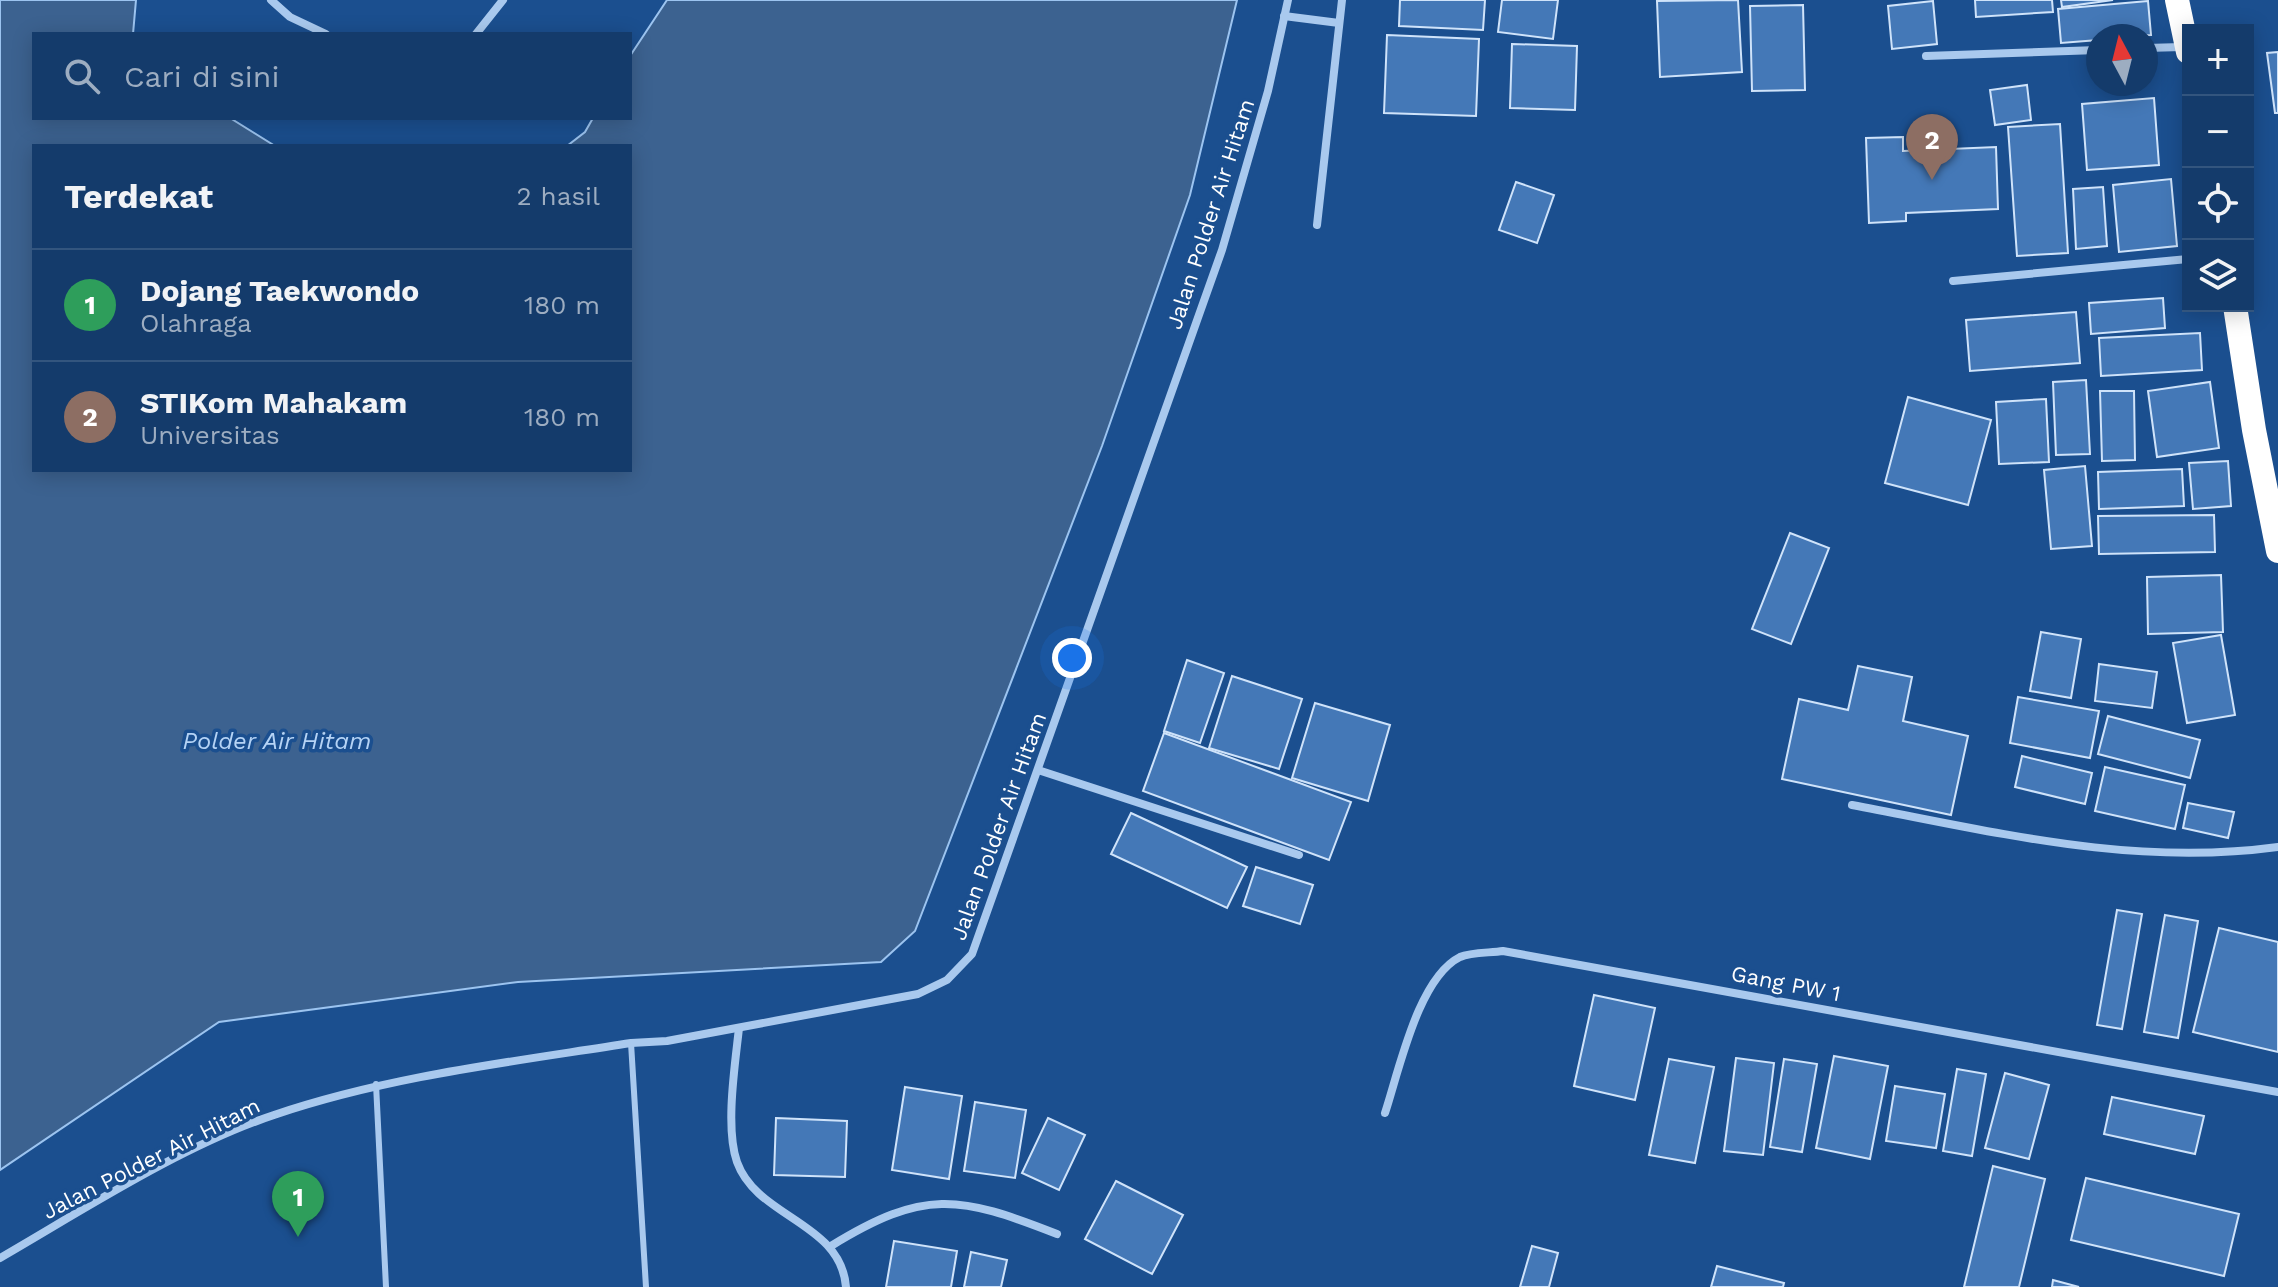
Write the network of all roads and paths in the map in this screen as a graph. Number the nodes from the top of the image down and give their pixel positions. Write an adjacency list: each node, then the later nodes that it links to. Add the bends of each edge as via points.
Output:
1 (271, 0): 9 (street, via 290,17)
2 (503, 0): 10 (street)
3 (1288, 0): 6 (street, Jalan Polder Air Hitam)
4 (1342, 0): 7 (street)
5 (2177, 0): 8 (highway)
6 (1284, 16): 7 (street); 20 (street, Jalan Polder Air Hitam, via 1222,250)
7 (1339, 23): 15 (street)
8 (2182, 24)
9 (322, 32)
10 (478, 32)
11 (2158, 48): 12 (street)
12 (2182, 49)
13 (2086, 50): 14 (street)
14 (1926, 56)
15 (1317, 225)
16 (2182, 260): 17 (street)
17 (1953, 281)
18 (2236, 312): 19 (highway)
19 (2278, 551)
20 (1038, 770): 23 (street); 24 (street, Jalan Polder Air Hitam, via 972,954 947,980 918,994)
21 (1852, 805): 22 (street, via 2136,853 2187,856)
22 (2278, 847)
23 (1299, 855)
24 (739, 1028): 25 (street, Jalan Polder Air Hitam); 30 (street, via 732,1102 737,1161 750,1185)
25 (631, 1043): 26 (street, Jalan Polder Air Hitam); 33 (lane)
26 (376, 1084): 31 (street, Jalan Polder Air Hitam, via 271,1116 207,1144); 32 (lane)
27 (2278, 1092): 28 (street, Gang PW 1, via 1503,951 1461,956 1438,975 1417,1017)
28 (1385, 1113)
29 (1057, 1234): 30 (street, via 1002,1213 959,1204 920,1204 871,1222)
30 (831, 1246): 34 (street)
31 (0, 1258)
32 (386, 1287)
33 (646, 1287)
34 (846, 1287)

